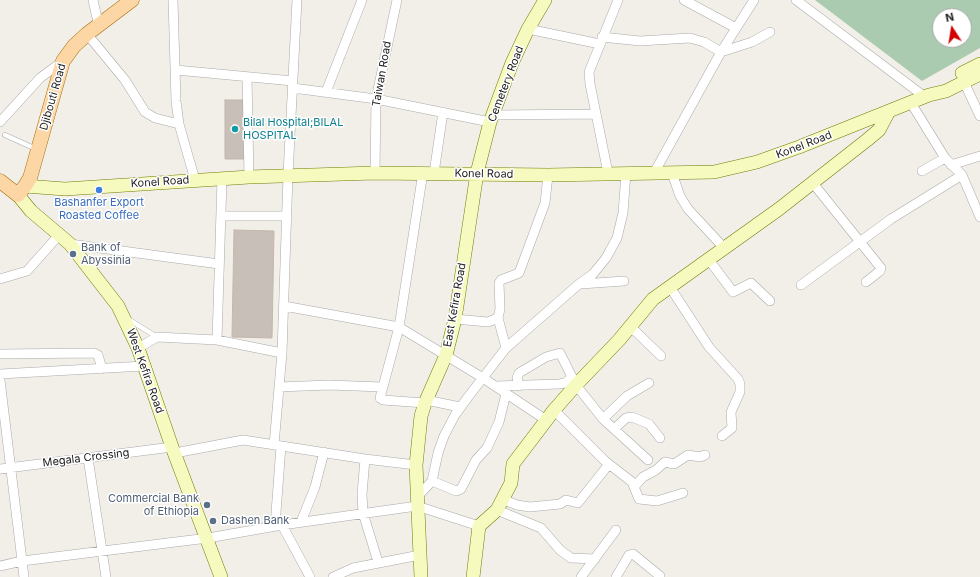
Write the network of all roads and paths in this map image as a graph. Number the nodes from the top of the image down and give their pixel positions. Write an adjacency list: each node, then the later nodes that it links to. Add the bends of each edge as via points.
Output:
1 (93, 0): 14 (street)
2 (132, 0): 14 (main road, Djibouti Road)
3 (173, 0): 20 (street)
4 (297, 0): 24 (street)
5 (362, 0): 25 (street)
6 (397, 0): 27 (street, Taiwan Road)
7 (546, 0): 13 (main road, Cemetery Road)
8 (618, 0): 16 (street)
9 (684, 0): 12 (street)
10 (754, 0): 12 (street)
11 (796, 0): 26 (street)
12 (736, 28): 17 (street)
13 (528, 29): 16 (street); 33 (main road, Cemetery Road, via 512,62)
14 (93, 31): 18 (main road, Djibouti Road, via 74,46); 35 (street, via 145,112 155,118)
15 (770, 32): 17 (street, via 752,42)
16 (601, 41): 17 (street, via 690,38 704,42); 31 (street, via 589,72)
17 (721, 52): 46 (street)
18 (63, 61): 34 (street, via 40,78); 37 (main road, Djibouti Road)
19 (980, 64): 26 (main road, via 941,84)
20 (176, 70): 22 (street); 35 (street)
21 (980, 74): 23 (main road, Konel Road)
22 (247, 77): 24 (street); 51 (street)
23 (964, 82): 26 (main road, Konel Road, via 946,91); 32 (street)
24 (293, 84): 25 (street); 48 (street)
25 (326, 92): 27 (street)
26 (927, 96): 28 (main road, Konel Road)
27 (376, 99): 30 (street); 42 (street, Taiwan Road)
28 (911, 102): 29 (main road, Konel Road); 39 (street)
29 (889, 111): 47 (main road, Konel Road, via 757,162 714,172); 55 (main road, via 879,130)
30 (443, 112): 33 (street); 43 (street)
31 (596, 114): 33 (street); 41 (street)
32 (980, 116)
33 (492, 118): 44 (main road, Cemetery Road)
34 (0, 122)
35 (179, 124): 53 (street)
36 (5, 135): 37 (lane)
37 (38, 150): 56 (main road, Djibouti Road, via 30,178)
38 (980, 156): 39 (street)
39 (948, 162): 40 (street); 50 (street)
40 (922, 171)
41 (608, 172): 45 (main road, Konel Road); 49 (main road, Konel Road)
42 (375, 173): 43 (main road, Konel Road); 48 (main road, Konel Road)
43 (429, 173): 44 (main road, Konel Road); 78 (street)
44 (477, 173): 49 (main road, Konel Road); 76 (main road, East Kefira Road)
45 (626, 173): 46 (main road, Konel Road); 69 (street, via 623,213 616,238 606,258 593,274)
46 (654, 173): 47 (main road, Konel Road)
47 (672, 173): 63 (street, via 680,196 688,209)
48 (288, 175): 51 (main road, Konel Road); 59 (street)
49 (548, 175): 75 (street, via 545,204 519,273 499,283)
50 (962, 175): 57 (street); 61 (street, via 903,211)
51 (249, 177): 52 (main road, Konel Road)
52 (222, 179): 53 (main road, Konel Road); 58 (street)
53 (195, 180): 56 (main road, Konel Road)
54 (0, 181): 56 (main road)
55 (812, 182): 61 (street); 63 (main road)
56 (22, 191): 60 (main road, West Kefira Road, via 31,211)
57 (979, 212)
58 (221, 216): 59 (street); 65 (street)
59 (287, 216): 73 (street)
60 (59, 235): 62 (main road, West Kefira Road); 66 (street, via 27,271)
61 (861, 241): 68 (street, via 881,270); 70 (street)
62 (70, 244): 65 (street); 74 (main road, West Kefira Road)
63 (725, 249): 64 (main road)
64 (708, 260): 71 (main road); 72 (street, via 733,292 751,283)
65 (219, 264): 80 (street)
66 (0, 279)
67 (624, 281): 69 (street)
68 (866, 282)
69 (579, 284): 82 (street)
70 (801, 285)
71 (670, 287): 77 (main road, via 653,299); 104 (street, via 709,347 740,384 740,392 731,412 732,428)
72 (770, 301)
73 (284, 306): 78 (street); 83 (street)
74 (124, 316): 79 (lane); 81 (main road, West Kefira Road)
75 (498, 318): 76 (street, via 488,322); 82 (street)
76 (455, 319): 85 (main road, East Kefira Road)
77 (630, 326): 86 (street); 92 (main road, via 619,340)
78 (399, 327): 85 (street); 97 (street)
79 (157, 337): 80 (street); 81 (street)
80 (217, 340): 83 (street)
81 (138, 348): 87 (main road, West Kefira Road)
82 (506, 348): 90 (street)
83 (282, 353): 96 (street)
84 (0, 354): 88 (street, via 94,353 98,355)
85 (446, 354): 90 (street); 99 (main road, East Kefira Road)
86 (660, 356)
87 (144, 366): 88 (street); 107 (main road, West Kefira Road)
88 (102, 369): 89 (street)
89 (0, 374)
90 (483, 378): 94 (street); 100 (street)
91 (0, 380): 115 (street)
92 (574, 381): 95 (street); 95 (street, via 561,354 558,353 546,356 519,373); 101 (main road); 102 (street)
93 (649, 383): 102 (street, via 627,396)
94 (496, 386): 95 (street); 98 (street)
95 (519, 386)
96 (279, 387): 97 (street); 106 (street)
97 (382, 387): 99 (street, via 382,400)
98 (506, 394): 101 (street); 117 (street, via 499,422 487,448 476,460 461,489 456,491)
99 (426, 401): 100 (street); 114 (main road, East Kefira Road)
100 (460, 408): 117 (street, via 438,453)
101 (550, 415): 113 (street); 121 (main road, via 513,464 511,483)
102 (603, 419): 103 (street)
103 (614, 429): 105 (street, via 626,418 632,417 649,424); 112 (street)
104 (722, 436)
105 (660, 438)
106 (278, 445): 107 (street, Megala Crossing, via 243,440); 108 (street, Megala Crossing); 124 (street)
107 (173, 450): 110 (street, Megala Crossing); 127 (main road, West Kefira Road)
108 (324, 452): 111 (street, Megala Crossing); 123 (street)
109 (705, 455): 118 (street, via 688,455 674,464 665,462 643,477)
110 (88, 458): 115 (street, Megala Crossing); 128 (street)
111 (365, 459): 114 (street, Megala Crossing); 122 (street)
112 (648, 460)
113 (609, 464): 118 (street, via 632,482); 121 (street, via 578,503 566,500 560,504 530,507)
114 (416, 465): 120 (main road, East Kefira Road)
115 (10, 468): 116 (street, Megala Crossing); 131 (street)
116 (0, 469)
117 (432, 481): 120 (street)
118 (634, 487): 119 (street, via 638,497 643,500 657,501)
119 (683, 493)
120 (417, 501): 122 (street); 125 (street); 129 (main road, East Kefira Road)
121 (500, 504): 125 (main road); 130 (street, via 541,528 560,550 571,558)
122 (363, 513): 123 (street); 132 (street)
123 (301, 522): 124 (street)
124 (278, 525): 127 (street); 139 (street)
125 (479, 526): 141 (main road)
126 (616, 530): 130 (street)
127 (208, 538): 128 (street); 138 (main road, West Kefira Road)
128 (102, 551): 131 (street); 137 (street)
129 (420, 555): 132 (street); 140 (main road, East Kefira Road)
130 (595, 559): 142 (street)
131 (22, 561): 133 (street); 136 (street)
132 (378, 562): 134 (street, via 353,568)
133 (0, 566)
134 (338, 576)
135 (660, 576): 143 (street, via 633,554)
136 (24, 577)
137 (106, 577)
138 (221, 577)
139 (310, 577)
140 (421, 577)
141 (473, 577)
142 (581, 577)
143 (616, 577)

